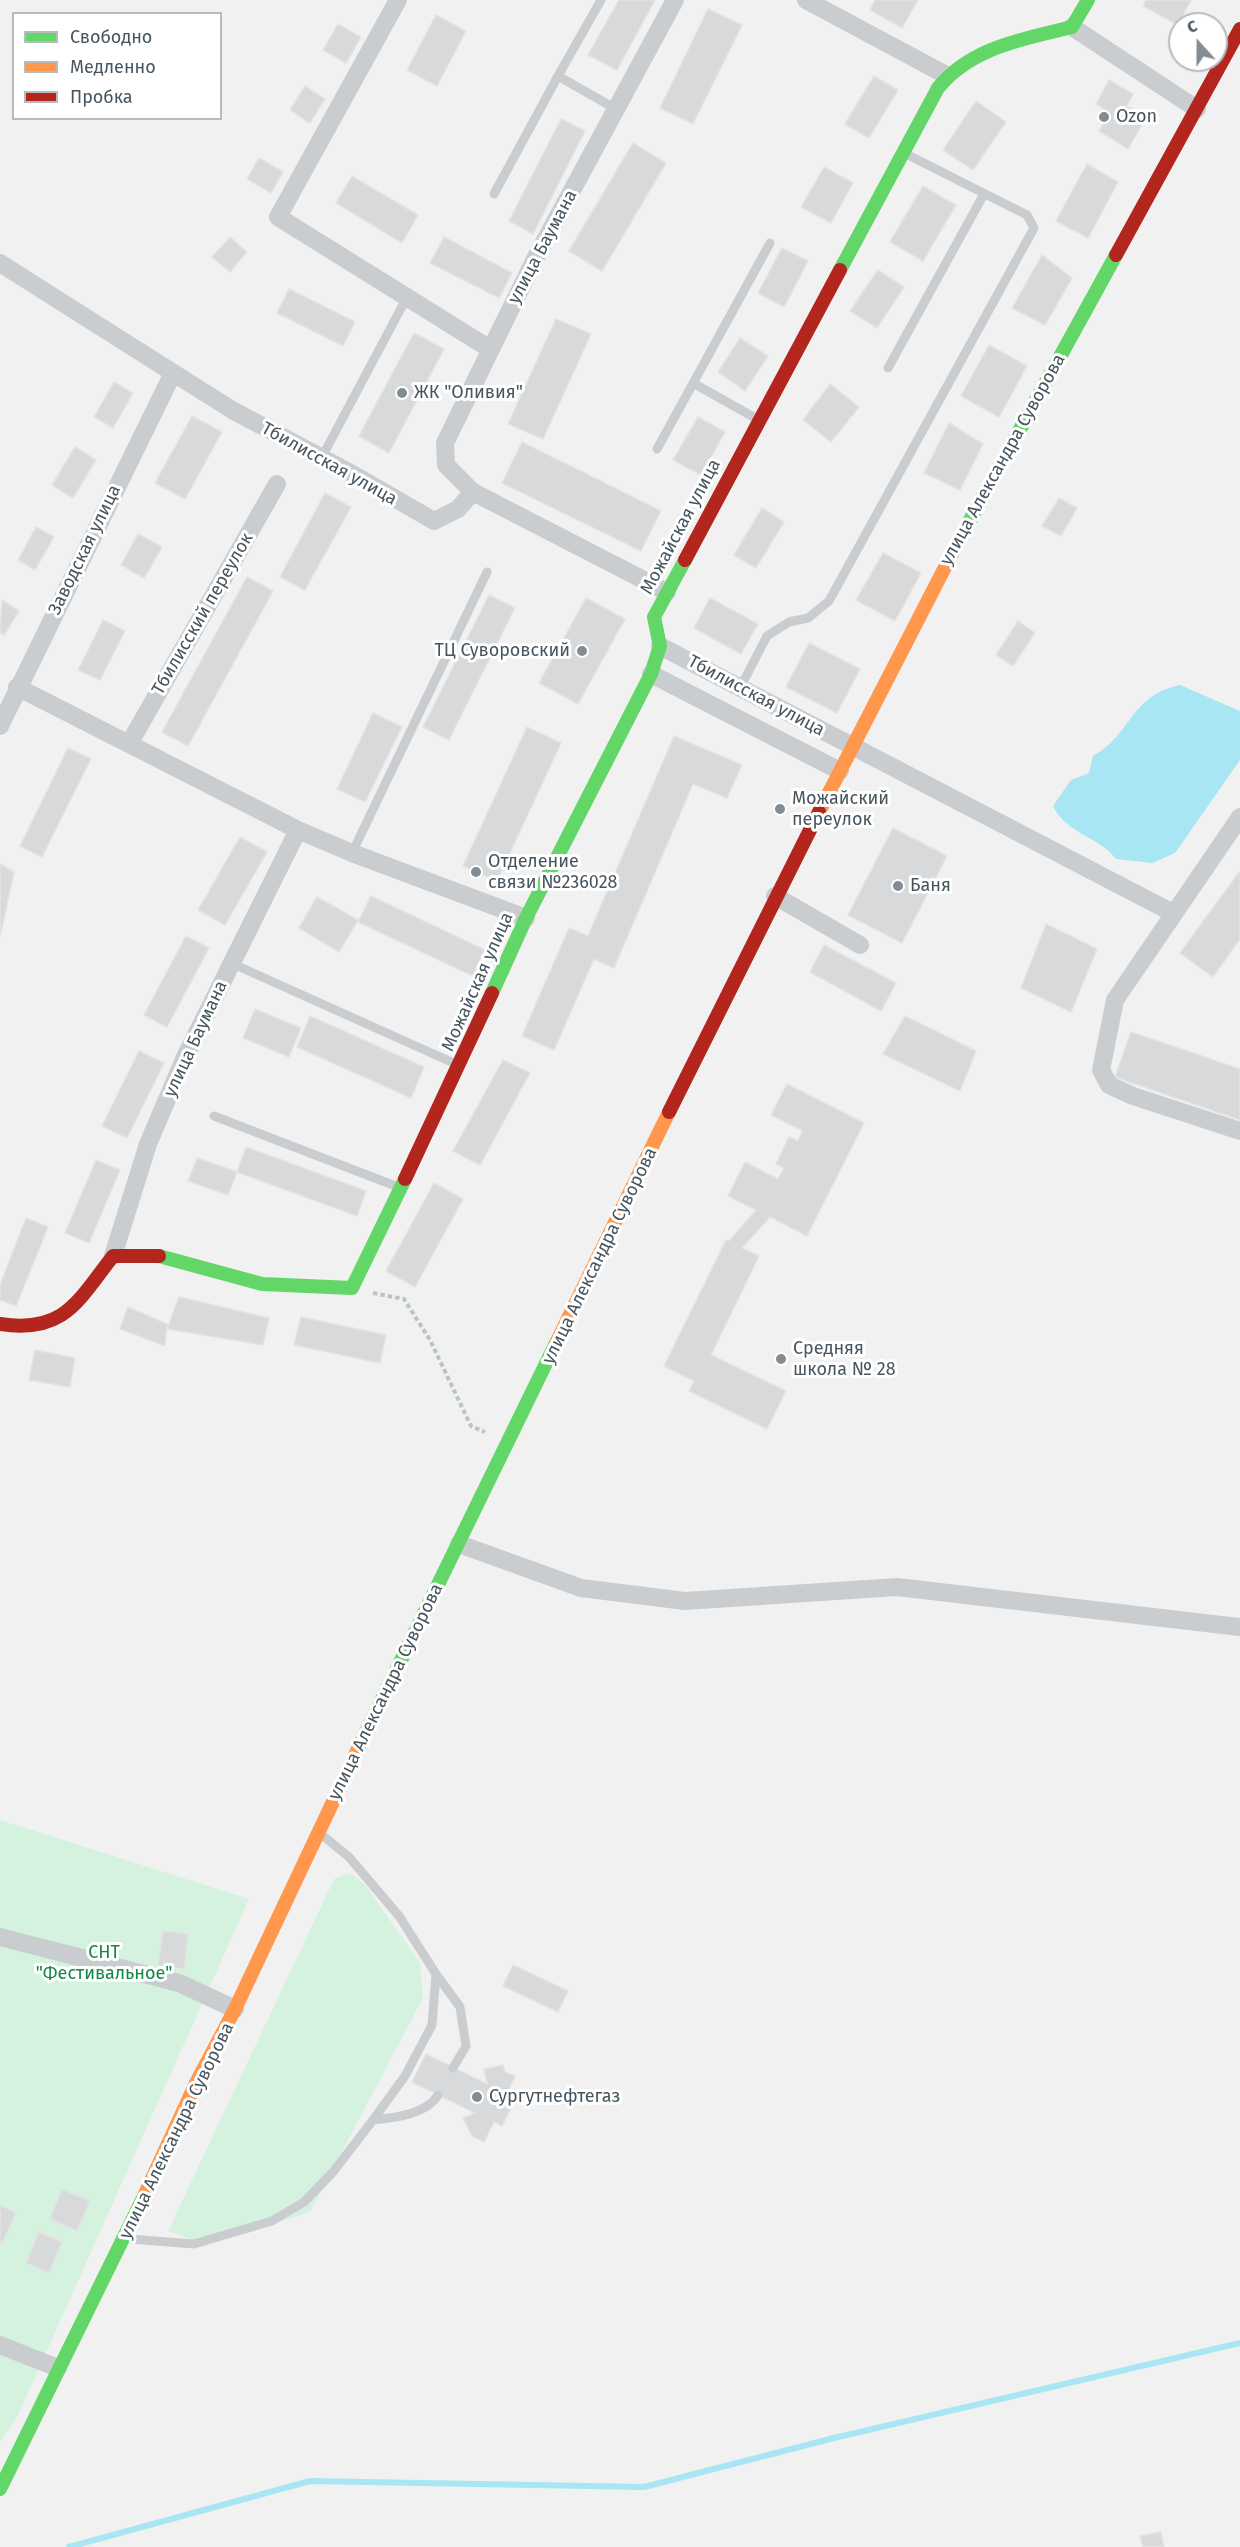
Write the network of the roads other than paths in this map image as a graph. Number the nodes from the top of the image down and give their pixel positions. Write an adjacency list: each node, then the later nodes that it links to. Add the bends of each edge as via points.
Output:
1 (398, 0): 17 (street, via 278,217)
2 (600, 0): 9 (lane)
3 (675, 0): 10 (street, улица Баумана)
4 (806, 0): 8 (street)
5 (1088, 0): 6 (main road)
6 (1072, 27): 8 (main road, via 1007,44); 11 (street)
7 (1240, 29): 11 (main road, улица Александра Суворова)
8 (946, 75): 12 (main road, Можайская улица)
9 (558, 76): 10 (lane); 13 (lane)
10 (616, 109): 18 (street, улица Баумана)
11 (1197, 109): 35 (main road, улица Александра Суворова, via 950,557)
12 (903, 153): 14 (lane); 22 (main road, Можайская улица)
13 (494, 194)
14 (984, 194): 19 (lane); 32 (lane, via 1027,215 1034,228 1028,243 829,602 808,618 789,622 767,636)
15 (770, 243): 21 (lane)
16 (0, 263): 20 (street, Тбилисская улица)
17 (407, 297): 18 (street); 24 (lane)
18 (490, 349): 26 (street, улица Баумана, via 445,443 446,465)
19 (888, 368)
20 (172, 375): 24 (street, Тбилисская улица); 31 (street, Заводская улица)
21 (693, 383): 22 (lane); 23 (lane)
22 (760, 420): 28 (main road, Можайская улица)
23 (657, 449)
24 (322, 457): 26 (street, Тбилисская улица, via 434,521 458,509)
25 (277, 484): 34 (street, Тбилисский переулок)
26 (473, 492): 28 (street)
27 (488, 572): 39 (lane)
28 (667, 592): 29 (main road, Можайская улица, via 654,617)
29 (660, 646): 30 (main road, Можайская улица); 32 (street, Тбилисская улица)
30 (651, 674): 36 (street, Тбилисская улица); 42 (main road, Можайская улица)
31 (17, 687): 33 (street, Заводская улица); 34 (street)
32 (740, 688): 35 (street, Тбилисская улица)
33 (0, 726)
34 (129, 744): 38 (street)
35 (852, 747): 36 (main road, улица Александра Суворова); 41 (street, Тбилисская улица)
36 (840, 771): 40 (main road, улица Александра Суворова)
37 (1240, 817): 41 (street)
38 (298, 830): 39 (street); 44 (street, улица Баумана)
39 (352, 853): 42 (street)
40 (775, 896): 43 (street); 51 (main road, улица Александра Суворова)
41 (1173, 913): 47 (street, via 1116,1000 1101,1070 1109,1084 1133,1096)
42 (526, 918): 45 (main road, Можайская улица)
43 (860, 945)
44 (231, 963): 45 (lane); 49 (street, улица Баумана, via 148,1144)
45 (460, 1066): 48 (main road, Можайская улица)
46 (214, 1116): 48 (lane)
47 (1240, 1131)
48 (400, 1188): 49 (main road, Можайская улица, via 352,1288 262,1284 159,1256)
49 (113, 1256): 50 (main road, via 83,1294 53,1321 15,1327)
50 (0, 1324)
51 (459, 1544): 52 (street, via 581,1588 685,1601 897,1587); 53 (main road, улица Александра Суворова)
52 (1240, 1627)
53 (320, 1833): 55 (lane, via 349,1857 399,1916); 56 (main road, улица Александра Суворова)
54 (0, 1937): 56 (street, via 179,1983)
55 (436, 1974): 57 (lane, via 460,2007 466,2046); 59 (lane, via 432,2025 405,2076)
56 (236, 2009): 60 (main road, улица Александра Суворова, via 196,2083)
57 (453, 2068)
58 (438, 2095): 59 (lane, via 434,2103 398,2117)
59 (373, 2120): 60 (lane, via 304,2202 272,2221 194,2244)
60 (124, 2239): 62 (main road, улица Александра Суворова)
61 (0, 2345): 62 (street)
62 (58, 2368): 63 (main road, улица Александра Суворова)
63 (0, 2489)

